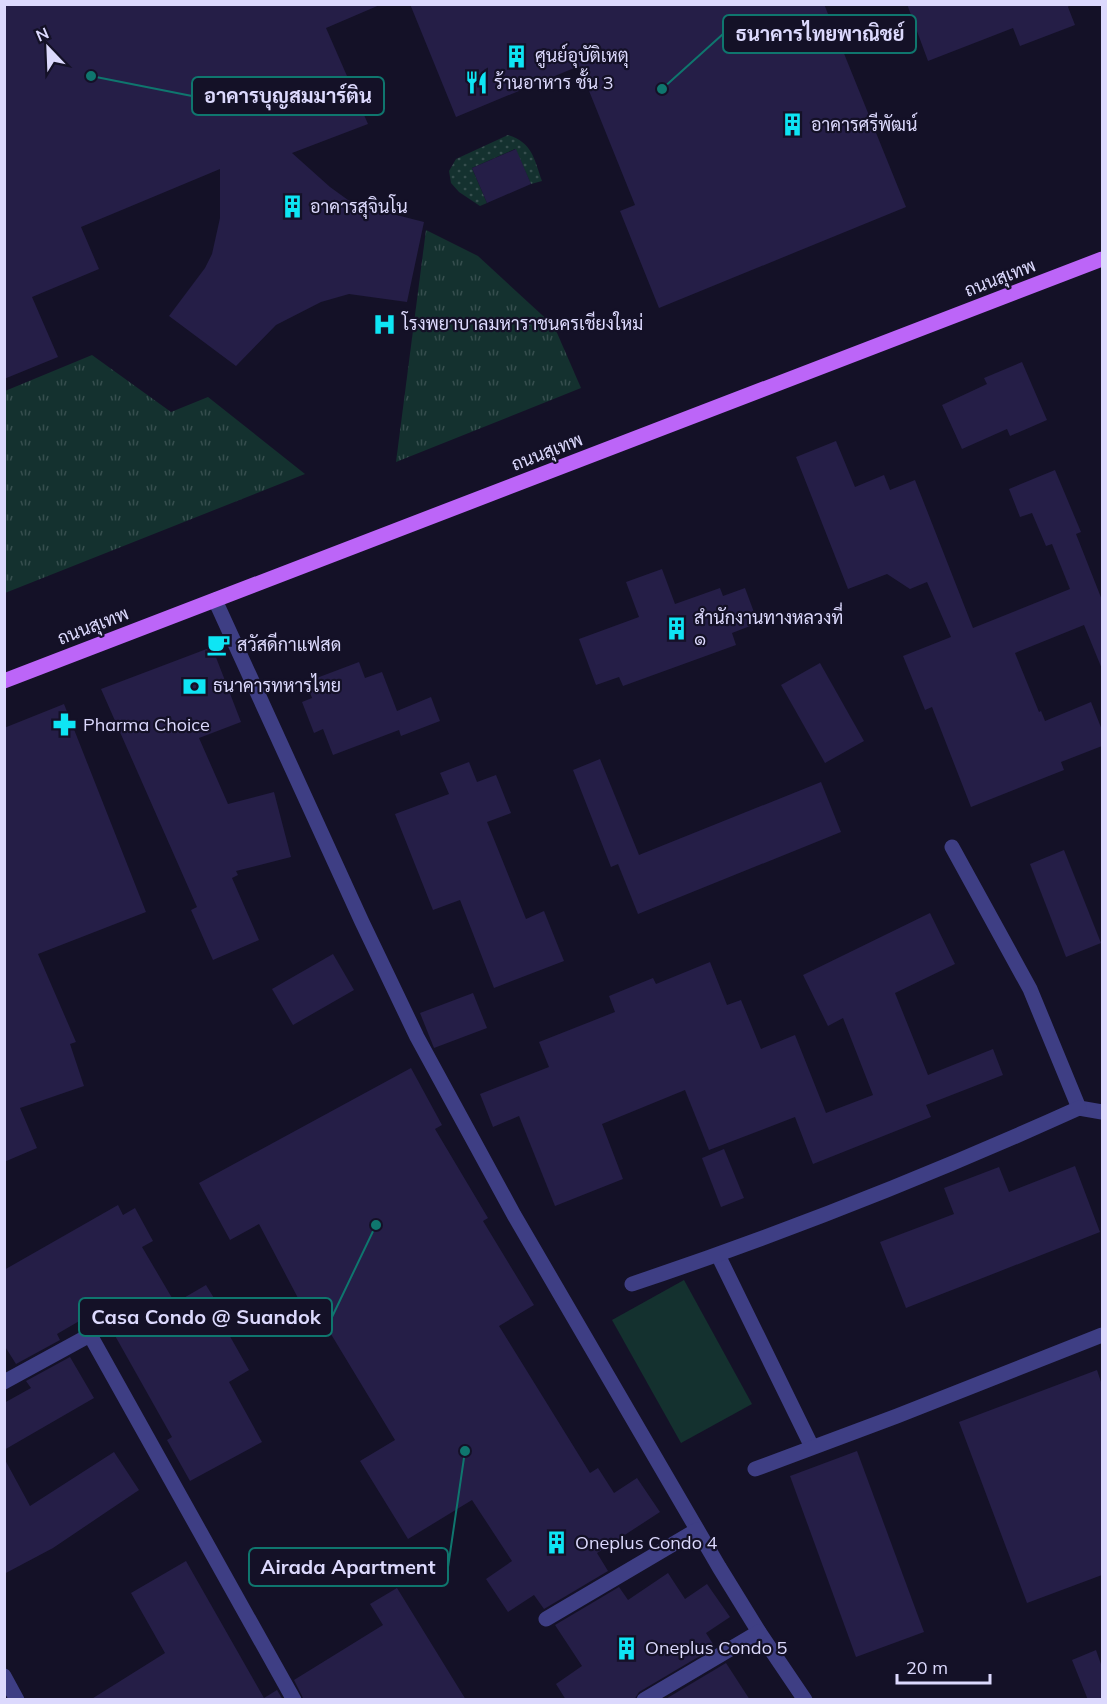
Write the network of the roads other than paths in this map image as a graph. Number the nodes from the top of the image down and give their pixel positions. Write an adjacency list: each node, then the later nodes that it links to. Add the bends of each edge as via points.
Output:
1 (1102, 259): 2 (main road, ถนนสุเทพ)
2 (215, 600): 3 (main road, ถนนสุเทพ); 13 (street, via 417,1037 514,1215)
3 (4, 681)
4 (952, 847): 5 (street, via 1030,989)
5 (1079, 1108): 6 (street); 7 (street, via 969,1158)
6 (1102, 1112)
7 (718, 1255): 8 (street); 11 (street)
8 (632, 1284)
9 (1102, 1335): 11 (street)
10 (4, 1382): 18 (street, via 90,1335)
11 (812, 1448): 12 (street)
12 (755, 1469)
13 (697, 1530): 14 (street); 15 (street)
14 (546, 1619)
15 (759, 1632): 19 (street); 20 (street)
16 (4, 1676): 17 (street)
17 (17, 1700)
18 (294, 1700)
19 (644, 1700)
20 (805, 1700)

